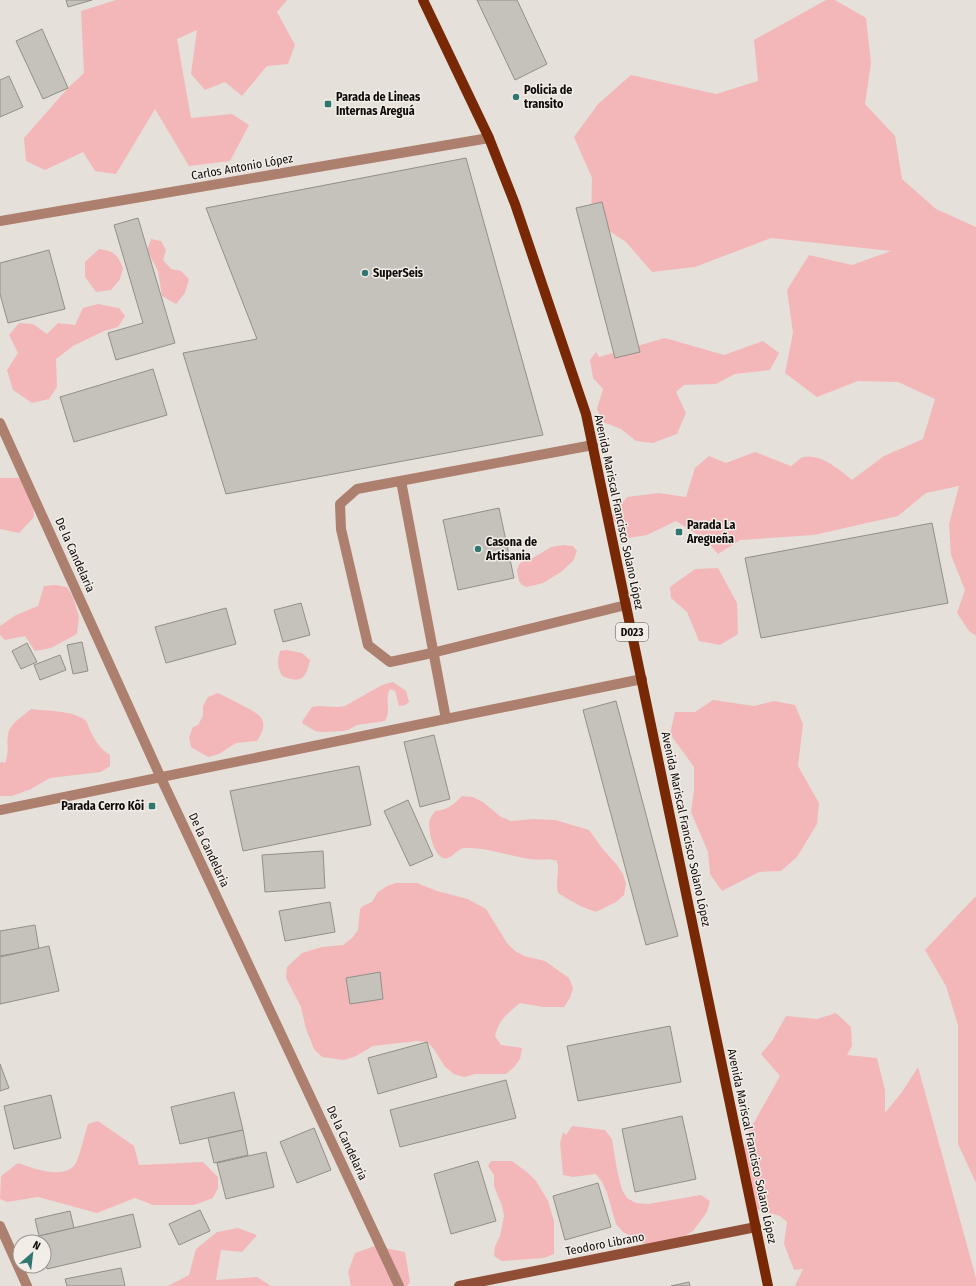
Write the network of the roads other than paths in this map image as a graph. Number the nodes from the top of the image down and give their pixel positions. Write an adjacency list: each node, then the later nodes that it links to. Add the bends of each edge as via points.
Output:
1 (422, 0): 2 (main road, Avenida Mariscal Francisco Solano López / D023)
2 (489, 138): 3 (street, Carlos Antonio López); 5 (main road, Avenida Mariscal Francisco Solano López / D023, via 538,267 586,414)
3 (0, 221)
4 (0, 423): 11 (street, De la Candelaria)
5 (592, 445): 6 (street); 7 (main road, Avenida Mariscal Francisco Solano López / D023)
6 (401, 481): 8 (street); 8 (street, via 357,489 340,504 341,529 368,646 390,662)
7 (626, 604): 8 (street); 9 (main road, Avenida Mariscal Francisco Solano López / D023)
8 (432, 653): 10 (street)
9 (642, 679): 10 (street); 14 (main road, Avenida Mariscal Francisco Solano López / D023)
10 (446, 719): 11 (street)
11 (161, 778): 12 (street); 16 (street, De la Candelaria)
12 (0, 810)
13 (0, 1226): 15 (street)
14 (756, 1227): 17 (main road, Teodoro Librano); 18 (main road, Avenida Mariscal Francisco Solano López / D023)
15 (27, 1286)
16 (399, 1286)
17 (459, 1286)
18 (768, 1286)

